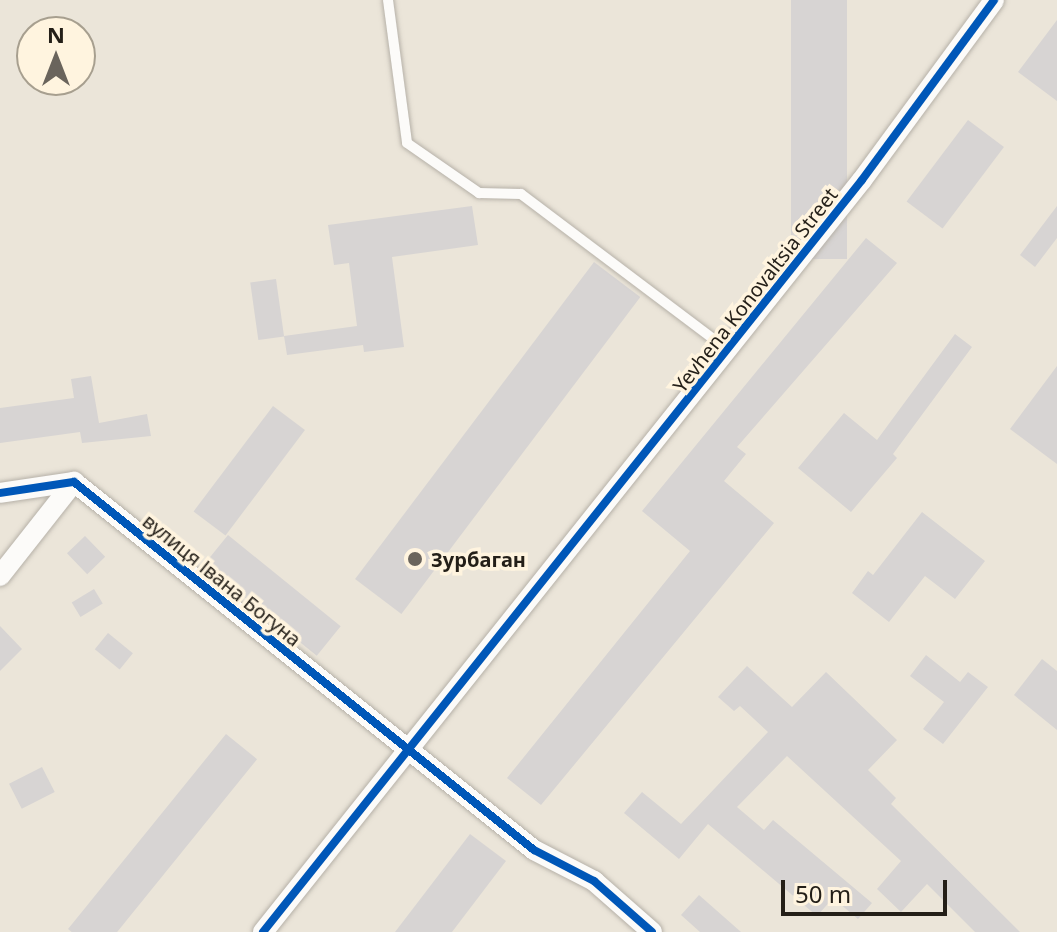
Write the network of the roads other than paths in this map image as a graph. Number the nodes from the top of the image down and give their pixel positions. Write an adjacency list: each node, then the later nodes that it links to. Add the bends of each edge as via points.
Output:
1 (388, 0): 3 (lane, via 407,143 479,193 521,194)
2 (994, 0): 3 (street, Yevhena Konovaltsia Street)
3 (728, 350): 7 (street, Yevhena Konovaltsia Street)
4 (74, 482): 5 (street); 6 (street); 7 (street, вулиця Івана Богуна)
5 (0, 493)
6 (0, 576)
7 (408, 750): 8 (street, Yevhena Konovaltsia Street); 9 (street, вулиця Івана Богуна, via 534,850 594,881)
8 (263, 932)
9 (652, 932)

